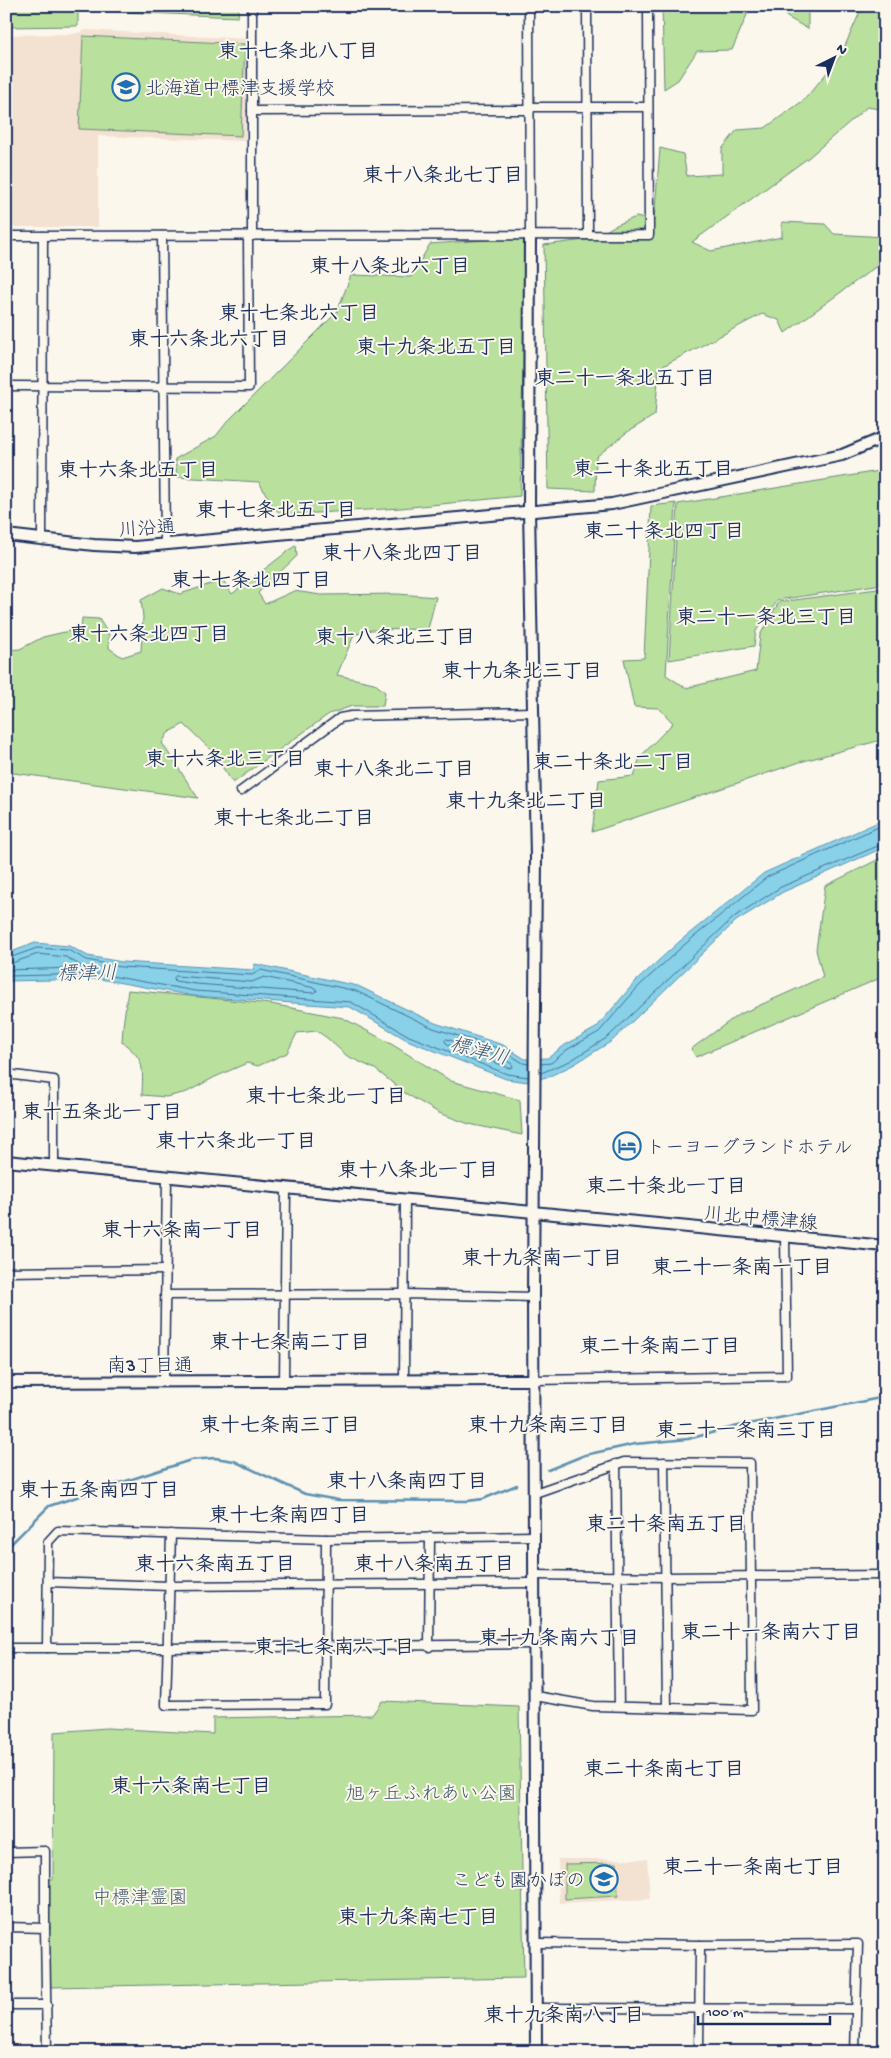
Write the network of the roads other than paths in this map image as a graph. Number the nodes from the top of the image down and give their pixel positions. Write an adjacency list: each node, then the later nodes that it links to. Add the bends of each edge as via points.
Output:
1 (252, 6): 8 (street)
2 (529, 6): 7 (street)
3 (587, 6): 5 (street)
4 (648, 6): 6 (street)
5 (588, 107): 6 (street); 7 (street); 10 (street)
6 (648, 107): 10 (street, via 649,235)
7 (530, 108): 8 (street); 9 (street)
8 (252, 111): 14 (street)
9 (530, 235): 10 (street); 14 (street); 19 (street)
10 (588, 235)
11 (6, 236): 12 (street)
12 (43, 236): 13 (street); 16 (street)
13 (162, 236): 14 (street); 17 (street)
14 (250, 236): 17 (street, via 249,387)
15 (6, 386): 16 (street)
16 (42, 386): 17 (street); 21 (street)
17 (163, 387): 22 (street)
18 (885, 437): 19 (street, 川沿通, via 834,457 612,504)
19 (530, 510): 22 (street, 川沿通); 23 (street)
20 (6, 535): 21 (street, 川沿通)
21 (42, 540): 22 (street, 川沿通, via 117,547)
22 (165, 544)
23 (532, 712): 24 (street, via 340,718); 31 (street, via 536,857)
24 (240, 792)
25 (6, 1074): 27 (street, via 54,1080)
26 (6, 1160): 27 (street, 川北中標津線)
27 (54, 1165): 28 (street, 川北中標津線)
28 (167, 1178): 29 (street, 川北中標津線); 34 (street)
29 (286, 1189): 30 (street, 川北中標津線); 38 (street)
30 (405, 1200): 31 (street, 川北中標津線); 36 (street)
31 (534, 1213): 32 (street, 川北中標津線); 39 (street)
32 (785, 1236): 33 (street, 川北中標津線); 40 (street, via 787,1376)
33 (885, 1246)
34 (166, 1270): 35 (street); 37 (street)
35 (6, 1272)
36 (404, 1294): 38 (street); 39 (street); 42 (street)
37 (165, 1295): 38 (street); 41 (street)
38 (284, 1295): 44 (street)
39 (533, 1297): 40 (street)
40 (534, 1380): 42 (street, 南3丁目通); 47 (street)
41 (164, 1381): 43 (street, 南3丁目通); 44 (street, 南3丁目通)
42 (404, 1381): 44 (street, 南3丁目通)
43 (6, 1382)
44 (284, 1382)
45 (664, 1462): 46 (street); 52 (street, via 750,1464); 55 (street)
46 (616, 1464): 47 (street); 54 (street)
47 (535, 1493): 49 (street)
48 (170, 1534): 51 (street); 57 (street, via 58,1532 48,1542); 60 (street)
49 (535, 1536): 50 (street); 56 (street)
50 (430, 1537): 51 (street); 58 (street)
51 (326, 1539): 59 (street)
52 (751, 1575): 53 (street); 55 (street); 69 (street, via 752,1710)
53 (885, 1575)
54 (617, 1576): 55 (street); 56 (street); 68 (street)
55 (665, 1577): 69 (street)
56 (535, 1579): 58 (street); 61 (street)
57 (48, 1582): 60 (street); 65 (street)
58 (430, 1584): 59 (street); 63 (street)
59 (324, 1585): 60 (street); 62 (street)
60 (170, 1586): 66 (street)
61 (535, 1644): 63 (street); 67 (street)
62 (324, 1646): 63 (street); 66 (street); 66 (street, via 325,1704 166,1706)
63 (429, 1647)
64 (6, 1648): 65 (street)
65 (47, 1648): 66 (street)
66 (168, 1648)
67 (535, 1696): 68 (street, via 593,1706); 73 (street)
68 (619, 1706): 69 (street)
69 (667, 1707)
70 (6, 1852): 72 (street, via 44,1851)
71 (6, 1928): 72 (street)
72 (45, 1928): 76 (street)
73 (536, 1943): 74 (street); 78 (street)
74 (700, 1945): 77 (street); 79 (street, via 858,1944)
75 (6, 2005): 76 (street)
76 (47, 2005): 80 (street)
77 (700, 2007): 78 (street); 79 (street); 82 (street)
78 (536, 2008): 81 (street)
79 (856, 2009): 83 (street)
80 (47, 2052)
81 (536, 2052)
82 (699, 2052)
83 (855, 2052)

